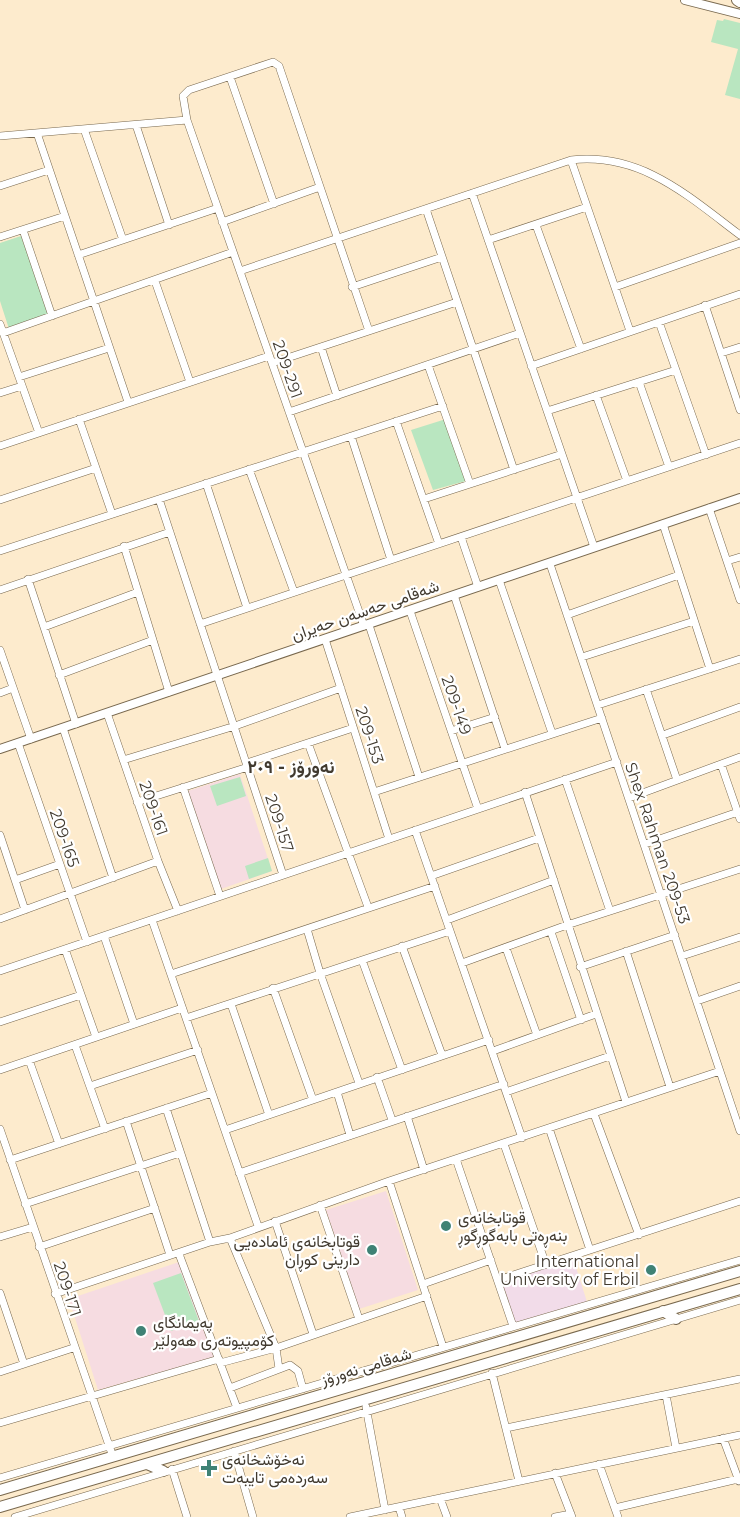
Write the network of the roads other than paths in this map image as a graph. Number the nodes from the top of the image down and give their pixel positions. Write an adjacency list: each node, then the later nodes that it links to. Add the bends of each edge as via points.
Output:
1 (685, 0): 2 (street)
2 (740, 14)
3 (230, 77): 4 (street, 209-291, via 189,90 183,96); 12 (street, via 273,63 279,66); 14 (street)
4 (187, 120): 5 (street); 16 (street, 209-291)
5 (136, 125): 6 (street); 20 (street)
6 (84, 129): 7 (street); 26 (street)
7 (37, 133): 8 (street); 10 (street)
8 (0, 136)
9 (571, 160): 13 (street); 15 (street); 23 (street, via 609,160 642,168 663,178)
10 (49, 170): 11 (street); 18 (street)
11 (0, 186)
12 (320, 188): 14 (street); 25 (street)
13 (472, 193): 17 (street); 27 (street)
14 (274, 204): 19 (street)
15 (587, 207): 21 (street); 35 (street)
16 (218, 208): 19 (street, 209-291); 20 (street)
17 (426, 209): 25 (street); 31 (street)
18 (65, 216): 22 (street); 30 (street)
19 (222, 222): 29 (street, 209-291)
20 (168, 225): 26 (street)
21 (536, 225): 27 (street); 50 (street)
22 (22, 230): 24 (street); 40 (street)
23 (740, 235)
24 (0, 237)
25 (336, 239): 32 (street); 34 (street)
26 (123, 240): 30 (street)
27 (488, 240): 45 (street)
28 (740, 243): 35 (street)
29 (233, 252): 32 (street, 209-291); 33 (street)
30 (78, 255): 37 (street)
31 (442, 257): 34 (street); 38 (street)
32 (240, 271): 53 (street, 209-291)
33 (155, 281): 37 (street); 59 (street)
34 (352, 287): 43 (street)
35 (615, 287): 44 (street)
36 (740, 294): 39 (street)
37 (94, 302): 40 (street); 49 (street)
38 (457, 302): 43 (street); 51 (street)
39 (705, 305): 41 (street); 52 (street)
40 (52, 316): 46 (street)
41 (659, 322): 44 (street); 56 (street)
42 (0, 324): 46 (street)
43 (369, 331): 47 (street)
44 (630, 332): 50 (street)
45 (520, 333): 51 (street); 55 (street)
46 (3, 339): 57 (street)
47 (321, 347): 53 (street); 63 (street)
48 (740, 347): 52 (street)
49 (109, 348): 57 (street); 64 (street)
50 (581, 349): 55 (street)
51 (474, 350): 54 (street); 81 (street)
52 (721, 353): 66 (street)
53 (271, 359): 59 (street); 68 (street, 209-291)
54 (428, 365): 63 (street); 65 (street)
55 (531, 366): 67 (street)
56 (676, 370): 58 (street); 77 (street)
57 (19, 377): 60 (street)
58 (639, 381): 62 (street); 78 (street)
59 (190, 382): 64 (street)
60 (22, 386): 61 (street); 71 (street)
61 (0, 393)
62 (596, 395): 67 (street); 82 (street)
63 (337, 396): 68 (street)
64 (128, 402): 69 (street)
65 (442, 406): 70 (street); 84 (street)
66 (740, 410)
67 (547, 411): 76 (street)
68 (289, 412): 75 (street, 209-291)
69 (80, 419): 71 (street); 79 (street)
70 (396, 421): 72 (street); 88 (street)
71 (39, 433): 74 (street)
72 (351, 436): 75 (street); 100 (street)
73 (740, 443): 77 (street)
74 (0, 446)
75 (303, 452): 80 (street); 103 (street, 209-291)
76 (562, 454): 81 (street); 85 (street)
77 (706, 454): 78 (street)
78 (669, 467): 82 (street)
79 (96, 468): 89 (street); 91 (street)
80 (249, 469): 83 (street); 110 (street)
81 (514, 470): 84 (street)
82 (627, 481): 85 (street)
83 (206, 483): 87 (street); 113 (street)
84 (470, 484): 88 (street)
85 (577, 498): 94 (street); 97 (street)
86 (740, 498): 90 (street, شەقامی حەسەن حەیران)
87 (159, 499): 91 (street); 93 (street, 209-157)
88 (424, 499): 95 (street)
89 (0, 500)
90 (709, 508): 92 (street, شەقامی حەسەن حەیران); 101 (street)
91 (112, 514): 98 (street)
92 (663, 524): 97 (street, شەقامی حەسەن حەیران); 104 (street)
93 (170, 532): 96 (street); 117 (street, 209-157)
94 (461, 537): 95 (street); 107 (street)
95 (439, 544): 100 (street)
96 (124, 546): 105 (street); 109 (street)
97 (594, 547): 102 (street, شەقامی حەسەن حەیران)
98 (0, 551)
99 (740, 557): 101 (street)
100 (391, 560): 103 (street)
101 (727, 561): 112 (street)
102 (550, 564): 106 (street, شەقامی حەسەن حەیران); 115 (street, Shex Rahman 209-53)
103 (346, 575): 110 (street); 118 (street, 209-291)
104 (680, 575): 115 (street); 116 (street)
105 (28, 579): 108 (street); 119 (street)
106 (499, 580): 107 (street, شەقامی حەسەن حەیران); 143 (street)
107 (478, 587): 111 (street, شەقامی حەسەن حەیران)
108 (0, 590)
109 (138, 592): 119 (street); 121 (street)
110 (294, 592): 113 (street)
111 (454, 595): 114 (street, شەقامی حەسەن حەیران); 136 (street)
112 (740, 600)
113 (247, 608): 117 (street)
114 (410, 611): 118 (street, شەقامی حەسەن حەیران); 142 (street, 209-149)
115 (567, 615): 123 (street, Shex Rahman 209-53)
116 (694, 621): 123 (street); 125 (street)
117 (200, 624): 127 (street, 209-157)
118 (366, 625): 120 (street, شەقامی حەسەن حەیران); 156 (street, 209-291)
119 (44, 627): 126 (street)
120 (325, 639): 127 (street, شەقامی حەسەن حەیران); 129 (street, 209-153)
121 (153, 640): 126 (street); 131 (street)
122 (0, 650): 128 (street)
123 (582, 657): 133 (street, Shex Rahman 209-53)
124 (740, 658): 125 (street)
125 (710, 669): 130 (street)
126 (59, 675): 138 (street)
127 (219, 676): 131 (street, شەقامی حەسەن حەیران); 139 (street, 209-157)
128 (13, 688): 132 (street); 145 (street)
129 (341, 688): 139 (street); 141 (street, 209-153)
130 (646, 688): 133 (street); 144 (street)
131 (169, 692): 135 (street, شەقامی حەسەن حەیران)
132 (0, 693)
133 (597, 705): 137 (street, Shex Rahman 209-53)
134 (740, 707): 144 (street)
135 (107, 713): 138 (street, شەقامی حەسەن حەیران); 151 (street, 209-161)
136 (495, 717): 142 (street); 149 (street)
137 (602, 718): 143 (street); 153 (street, Shex Rahman 209-53)
138 (76, 724): 140 (street, شەقامی حەسەن حەیران)
139 (235, 726): 151 (street); 155 (street, 209-157)
140 (63, 728): 145 (street, شەقامی حەسەن حەیران); 177 (street)
141 (354, 728): 146 (street); 160 (street, 209-153)
142 (451, 731): 152 (street, 209-149)
143 (552, 733): 149 (street)
144 (663, 735): 158 (street)
145 (31, 739): 147 (street, شەقامی حەسەن حەیران)
146 (308, 742): 155 (street); 171 (street)
147 (18, 743): 148 (street, شەقامی حەسەن حەیران); 173 (street, 209-165)
148 (0, 749)
149 (505, 749): 152 (street)
150 (740, 757): 154 (street)
151 (123, 760): 163 (street, 209-161)
152 (463, 761): 156 (street); 164 (street, 209-149)
153 (617, 762): 157 (street); 162 (street, Shex Rahman 209-53)
154 (721, 764): 158 (street); 165 (street)
155 (247, 765): 159 (street); 175 (street, 209-157)
156 (419, 777): 160 (street)
157 (565, 779): 161 (street); 187 (street)
158 (677, 780): 162 (street)
159 (183, 787): 163 (street); 183 (street)
160 (374, 792): 168 (street, 209-153)
161 (525, 792): 164 (street); 169 (street)
162 (629, 798): 170 (street, Shex Rahman 209-53)
163 (137, 802): 172 (street, 209-161)
164 (478, 809): 166 (street)
165 (739, 815): 170 (street)
166 (415, 831): 168 (street); 176 (street)
167 (0, 835): 178 (street)
168 (389, 838): 171 (street)
169 (539, 838): 176 (street); 179 (street)
170 (645, 844): 182 (street, Shex Rahman 209-53)
171 (348, 852): 175 (street); 184 (street)
172 (158, 861): 177 (street); 186 (street, 209-161)
173 (60, 864): 178 (street); 181 (street, 209-165)
174 (740, 869): 182 (street)
175 (283, 875): 183 (street)
176 (431, 876): 180 (street)
177 (113, 878): 181 (street)
178 (15, 880): 185 (street)
179 (554, 880): 190 (street); 191 (street)
180 (435, 886): 184 (street); 190 (street)
181 (70, 894): 185 (street); 198 (street, 209-165)
182 (661, 894): 187 (street); 195 (street, Shex Rahman 209-53)
183 (220, 896): 186 (street)
184 (368, 907): 192 (street)
185 (25, 910): 188 (street)
186 (178, 911): 189 (street)
187 (610, 911): 191 (street)
188 (0, 920)
189 (152, 920): 196 (street); 209 (street)
190 (447, 920): 193 (street)
191 (567, 925): 194 (street); 206 (street)
192 (308, 929): 208 (street); 209 (street)
193 (450, 931): 199 (street); 205 (street)
194 (551, 932): 200 (street); 218 (street)
195 (675, 935): 202 (street); 203 (street, Shex Rahman 209-53)
196 (104, 936): 198 (street); 220 (street)
197 (740, 937): 203 (street)
198 (87, 942): 201 (street)
199 (402, 946): 204 (street); 227 (street)
200 (506, 948): 205 (street); 221 (street)
201 (65, 949): 207 (street); 212 (street)
202 (626, 951): 206 (street); 236 (street)
203 (682, 956): 213 (street, Shex Rahman 209-53)
204 (362, 960): 208 (street); 231 (street)
205 (462, 963): 223 (street)
206 (580, 967): 216 (street)
207 (0, 971)
208 (320, 973): 211 (street); 234 (street)
209 (171, 974): 215 (street)
210 (740, 986): 213 (street)
211 (273, 988): 214 (street); 240 (street)
212 (81, 994): 219 (street); 222 (street)
213 (697, 1001): 232 (street, Shex Rahman 209-53)
214 (231, 1004): 217 (street); 244 (street)
215 (183, 1008): 217 (street); 220 (street)
216 (596, 1014): 218 (street); 228 (street)
217 (186, 1017): 225 (street)
218 (581, 1020): 221 (street)
219 (0, 1022)
220 (134, 1024): 222 (street)
221 (537, 1035): 226 (street)
222 (96, 1037): 224 (street)
223 (489, 1040): 226 (street); 227 (street)
224 (75, 1045): 229 (street); 235 (street)
225 (198, 1050): 235 (street); 239 (street)
226 (493, 1051): 237 (street)
227 (442, 1055): 231 (street)
228 (610, 1056): 237 (street); 241 (street)
229 (29, 1060): 230 (street); 256 (street)
230 (0, 1070)
231 (402, 1070): 233 (street)
232 (720, 1071): 236 (street); 248 (street, Shex Rahman 209-53)
233 (377, 1077): 234 (street); 246 (street)
234 (359, 1083): 238 (street)
235 (90, 1086): 250 (street)
236 (670, 1087): 241 (street)
237 (505, 1088): 245 (street); 255 (street)
238 (338, 1092): 240 (street); 254 (street)
239 (212, 1093): 242 (street); 251 (street)
240 (313, 1100): 244 (street)
241 (626, 1102): 243 (street)
242 (166, 1108): 247 (street); 258 (street)
243 (594, 1114): 249 (street); 272 (street)
244 (269, 1115): 251 (street)
245 (407, 1116): 246 (street); 262 (street)
246 (392, 1120): 254 (street)
247 (126, 1121): 250 (street); 261 (street)
248 (739, 1121): 252 (street, Shex Rahman 209-53)
249 (549, 1128): 255 (street); 277 (street)
250 (105, 1129): 256 (street)
251 (225, 1130): 263 (street)
252 (740, 1131)
253 (1, 1133): 260 (street, 209-171)
254 (350, 1136): 263 (street)
255 (522, 1138): 257 (street)
256 (59, 1144): 260 (street)
257 (504, 1144): 259 (street); 282 (street)
258 (180, 1153): 261 (street); 275 (street)
259 (456, 1159): 262 (street); 280 (street)
260 (10, 1160): 266 (street, 209-171)
261 (141, 1166): 266 (street); 268 (street)
262 (424, 1170): 264 (street)
263 (239, 1173): 270 (street)
264 (389, 1181): 267 (street); 286 (street)
265 (740, 1201): 272 (street)
266 (25, 1204): 271 (street, 209-171)
267 (320, 1205): 269 (street); 295 (street)
268 (155, 1208): 276 (street); 279 (street)
269 (275, 1221): 270 (street); 302 (street)
270 (258, 1226): 274 (street)
271 (33, 1227): 273 (street); 276 (street, 209-171)
272 (639, 1235): 277 (street)
273 (0, 1237)
274 (230, 1238): 275 (street); 306 (street)
275 (210, 1242): 278 (street)
276 (39, 1247): 289 (street, 209-171)
277 (590, 1250): 282 (street)
278 (179, 1254): 279 (street); 307 (street)
279 (170, 1256): 289 (street)
280 (491, 1260): 285 (street); 286 (street)
281 (736, 1261): 284 (main road); 300 (street)
282 (546, 1265): 285 (street)
283 (740, 1271): 284 (main road, شەقامی نەورۆز)
284 (724, 1276): 292 (main road, شەقامی نەورۆز)
285 (498, 1280): 301 (street)
286 (423, 1284): 290 (street)
287 (740, 1289): 294 (main road, شەقامی نەورۆز)
288 (0, 1293): 296 (street)
289 (55, 1294): 305 (street, 209-171)
290 (427, 1296): 295 (street); 304 (street)
291 (740, 1300): 297 (street)
292 (628, 1305): 293 (main road, شەقامی نەورۆز); 298 (main road)
293 (614, 1309): 298 (main road); 303 (main road, شەقامی نەورۆز)
294 (663, 1311): 297 (main road); 298 (main road, شەقامی نەورۆز)
295 (358, 1318): 302 (street)
296 (9, 1319): 299 (street); 308 (street)
297 (676, 1319): 312 (street)
298 (624, 1321): 319 (main road, شەقامی نەورۆز)
299 (0, 1322)
300 (522, 1323): 301 (street); 303 (street)
301 (513, 1326): 304 (street)
302 (313, 1334): 306 (street)
303 (526, 1335): 313 (main road, شەقامی نەورۆز)
304 (443, 1347): 310 (street)
305 (73, 1348): 308 (street); 318 (street, 209-171)
306 (276, 1348): 307 (street); 309 (street)
307 (219, 1361): 315 (street); 318 (street)
308 (24, 1364): 311 (street)
309 (279, 1368): 315 (street); 316 (street, via 295,1367)
310 (367, 1370): 313 (main road); 316 (street)
311 (0, 1372)
312 (492, 1373): 321 (street); 323 (street)
313 (384, 1376): 327 (main road, شەقامی نەورۆز)
314 (740, 1379): 317 (street)
315 (230, 1388): 320 (street)
316 (303, 1389): 320 (street)
317 (666, 1395): 323 (street); 326 (street)
318 (90, 1396): 322 (street); 327 (street, 209-171)
319 (365, 1398): 321 (street); 329 (main road, شەقامی نەورۆز)
320 (237, 1408): 327 (street)
321 (367, 1411): 328 (street); 341 (street)
322 (0, 1423)
323 (506, 1428): 334 (street)
324 (740, 1435): 325 (street)
325 (723, 1438): 326 (street); 335 (street)
326 (676, 1448): 330 (street)
327 (110, 1451): 333 (street); 336 (main road, شەقامی نەورۆز)
328 (234, 1451): 331 (street); 345 (street)
329 (147, 1464): 331 (main road); 338 (main road, شەقامی نەورۆز)
330 (599, 1464): 332 (street); 340 (street)
331 (167, 1470): 343 (street); 344 (street)
332 (555, 1473): 334 (street); 342 (street)
333 (0, 1478)
334 (519, 1480): 337 (street)
335 (739, 1481): 340 (street)
336 (0, 1490)
337 (440, 1498): 339 (street); 348 (street)
338 (1, 1506)
339 (399, 1507): 341 (street); 347 (street)
340 (615, 1508): 350 (street)
341 (385, 1510): 346 (street)
342 (571, 1515): 349 (street)
343 (15, 1517)
344 (188, 1517)
345 (254, 1517)
346 (350, 1517)
347 (402, 1517)
348 (447, 1517)
349 (555, 1517)
350 (618, 1517)

